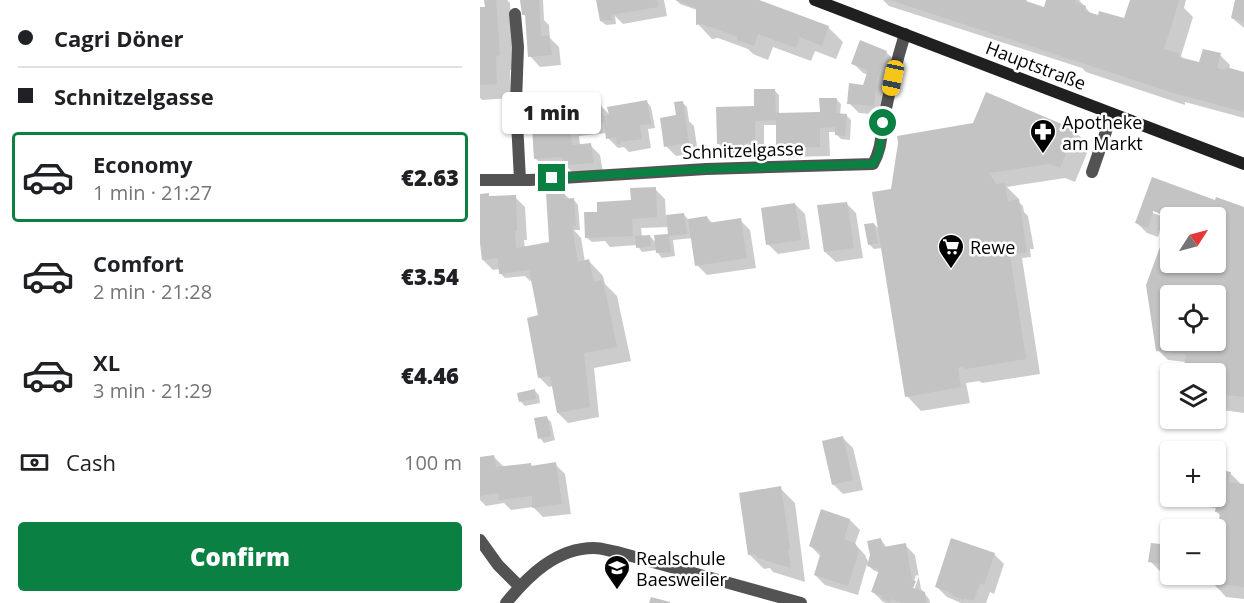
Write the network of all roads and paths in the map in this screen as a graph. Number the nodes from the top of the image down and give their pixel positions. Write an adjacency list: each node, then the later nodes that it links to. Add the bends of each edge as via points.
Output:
1 (815, 0): 3 (main road, Hauptstraße)
2 (515, 14): 8 (street)
3 (905, 34): 4 (main road, Hauptstraße); 8 (street, Schnitzelgasse, via 879,153 873,164)
4 (1112, 114): 5 (main road, Hauptstraße); 6 (street)
5 (1244, 164)
6 (1092, 172)
7 (480, 180): 8 (street, Schnitzelgasse)
8 (520, 180)
9 (480, 540): 10 (street)
10 (519, 586): 11 (street); 12 (street, via 541,566 563,554 595,548)
11 (506, 603)
12 (801, 603)

